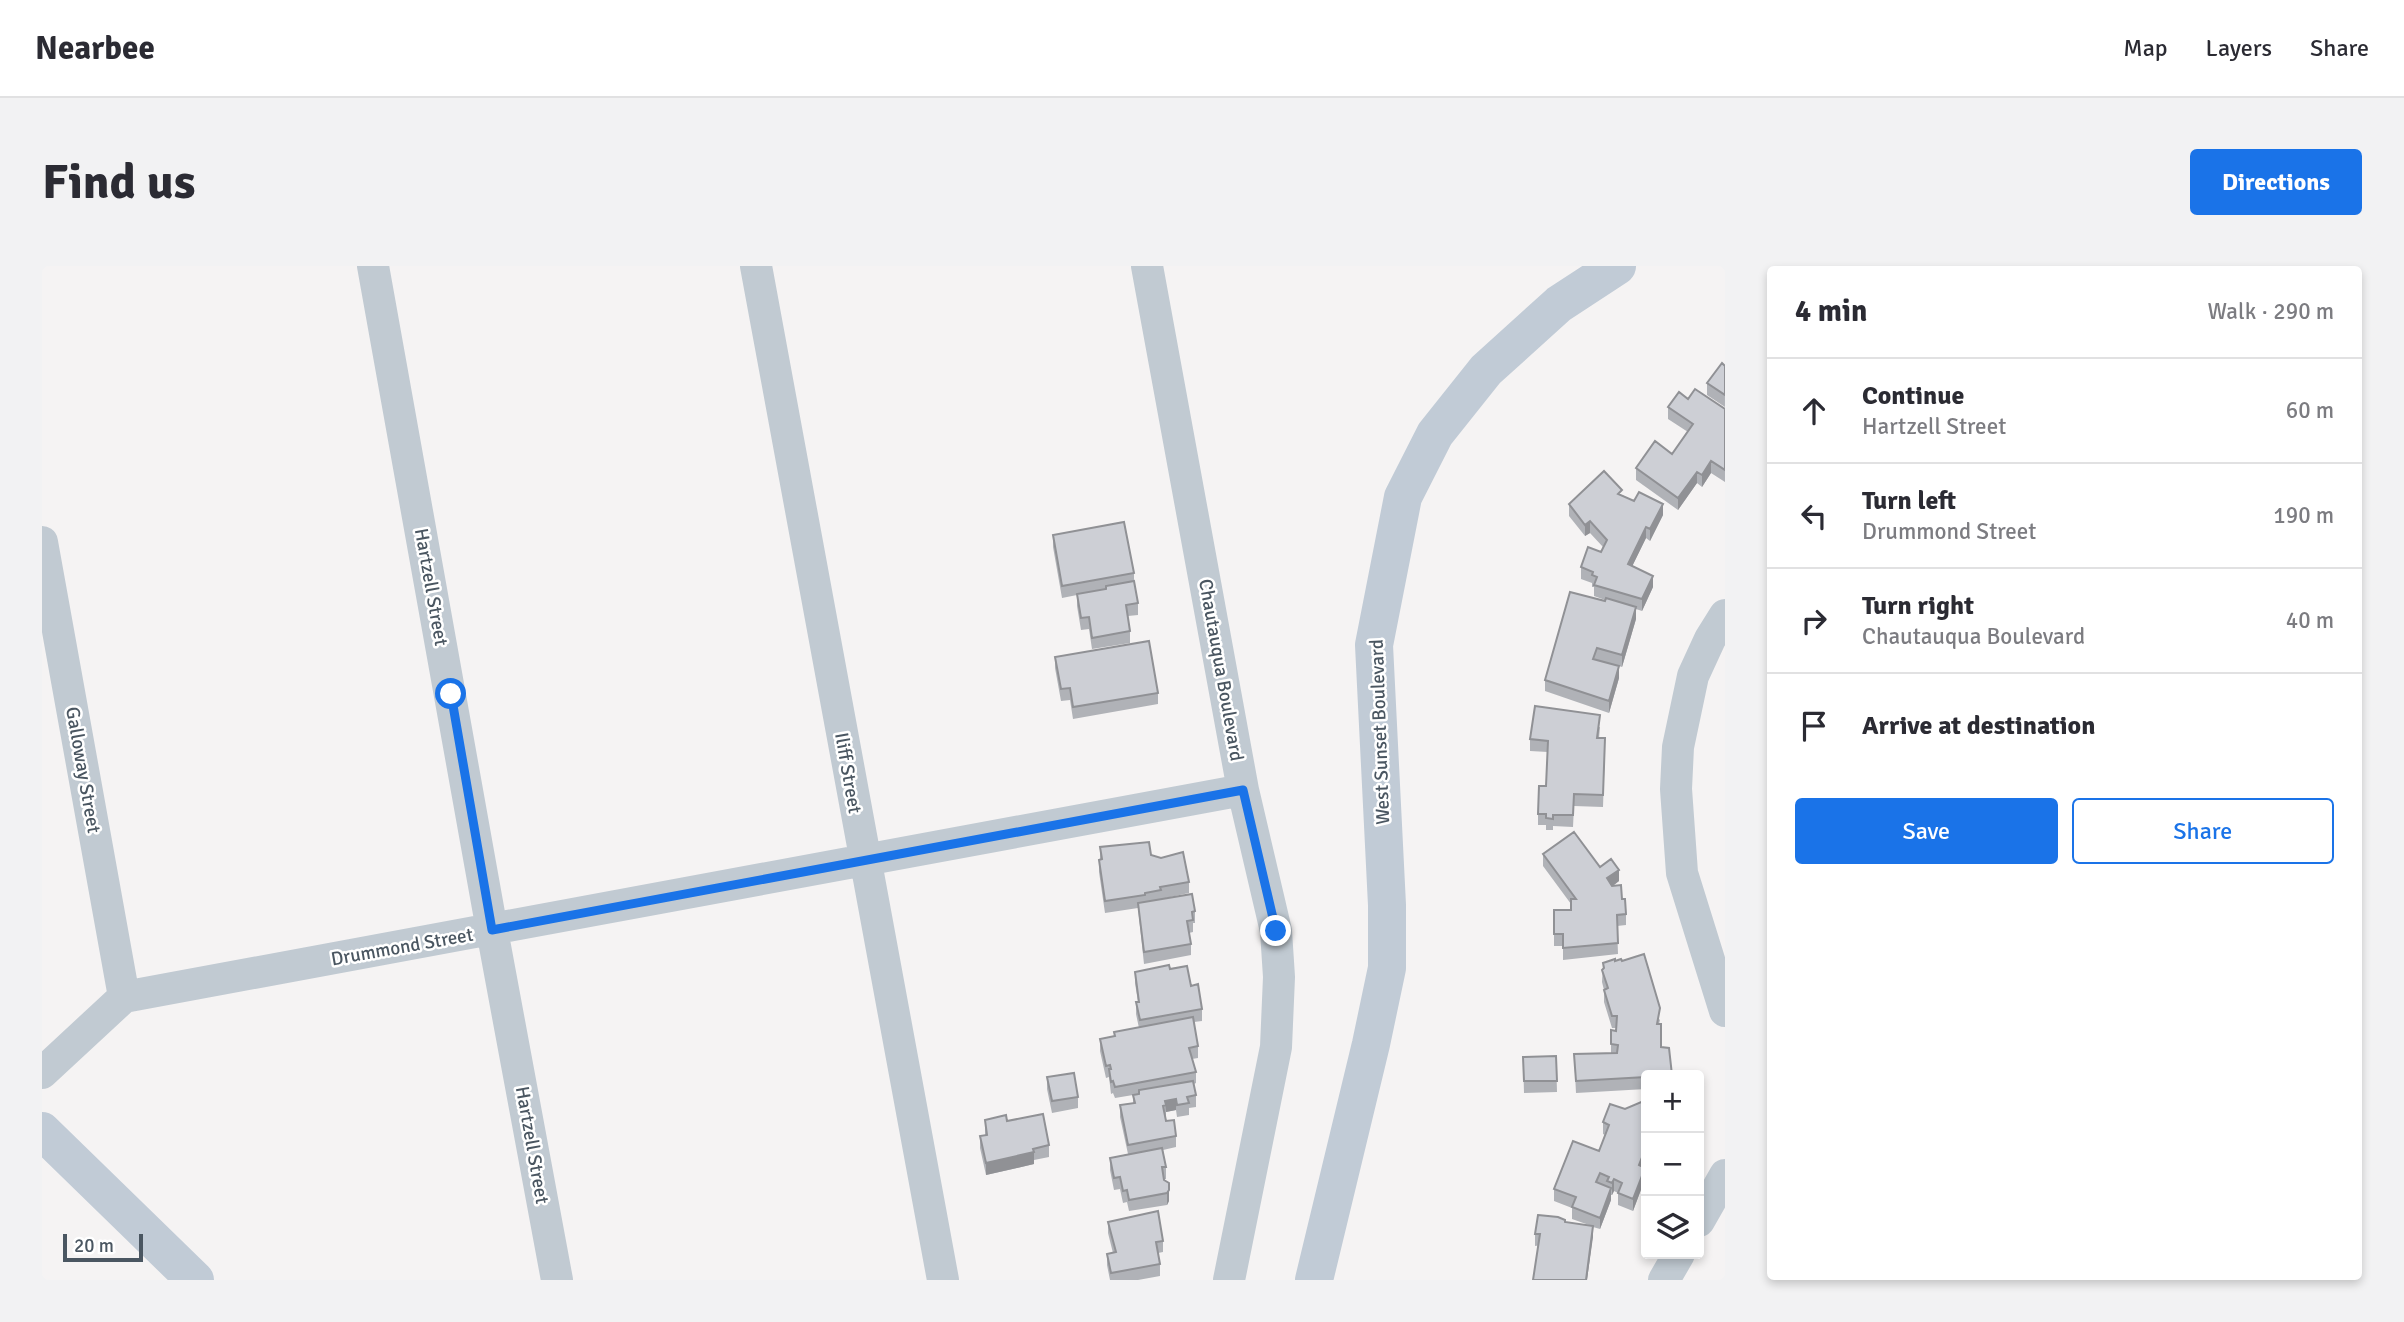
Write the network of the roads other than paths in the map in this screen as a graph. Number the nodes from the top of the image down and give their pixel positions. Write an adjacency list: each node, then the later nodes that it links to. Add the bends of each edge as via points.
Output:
1 (373, 266): 9 (street, Hartzell Street)
2 (756, 266): 8 (street, Iliff Street)
3 (1147, 266): 7 (street, Chautauqua Boulevard)
4 (1617, 266): 21 (main road, West Sunset Boulevard, via 1559,304 1486,370 1435,433 1403,497 1374,645 1387,968)
5 (42, 542): 10 (street, Galloway Street)
6 (1725, 615): 11 (street, via 1693,676 1678,747 1676,789 1682,873)
7 (1243, 790): 8 (street, Drummond Street); 20 (street, Chautauqua Boulevard, via 1276,931 1279,978 1276,1047)
8 (864, 860): 9 (street, Drummond Street); 19 (street, Iliff Street)
9 (492, 930): 10 (street, Drummond Street); 18 (street, Hartzell Street)
10 (124, 997): 12 (street)
11 (1725, 1011)
12 (42, 1073)
13 (42, 1131): 17 (main road)
14 (1725, 1175): 15 (street)
15 (1704, 1212)
16 (1676, 1259): 22 (street)
17 (195, 1280)
18 (557, 1280)
19 (943, 1280)
20 (1229, 1280)
21 (1314, 1280)
22 (1664, 1280)

